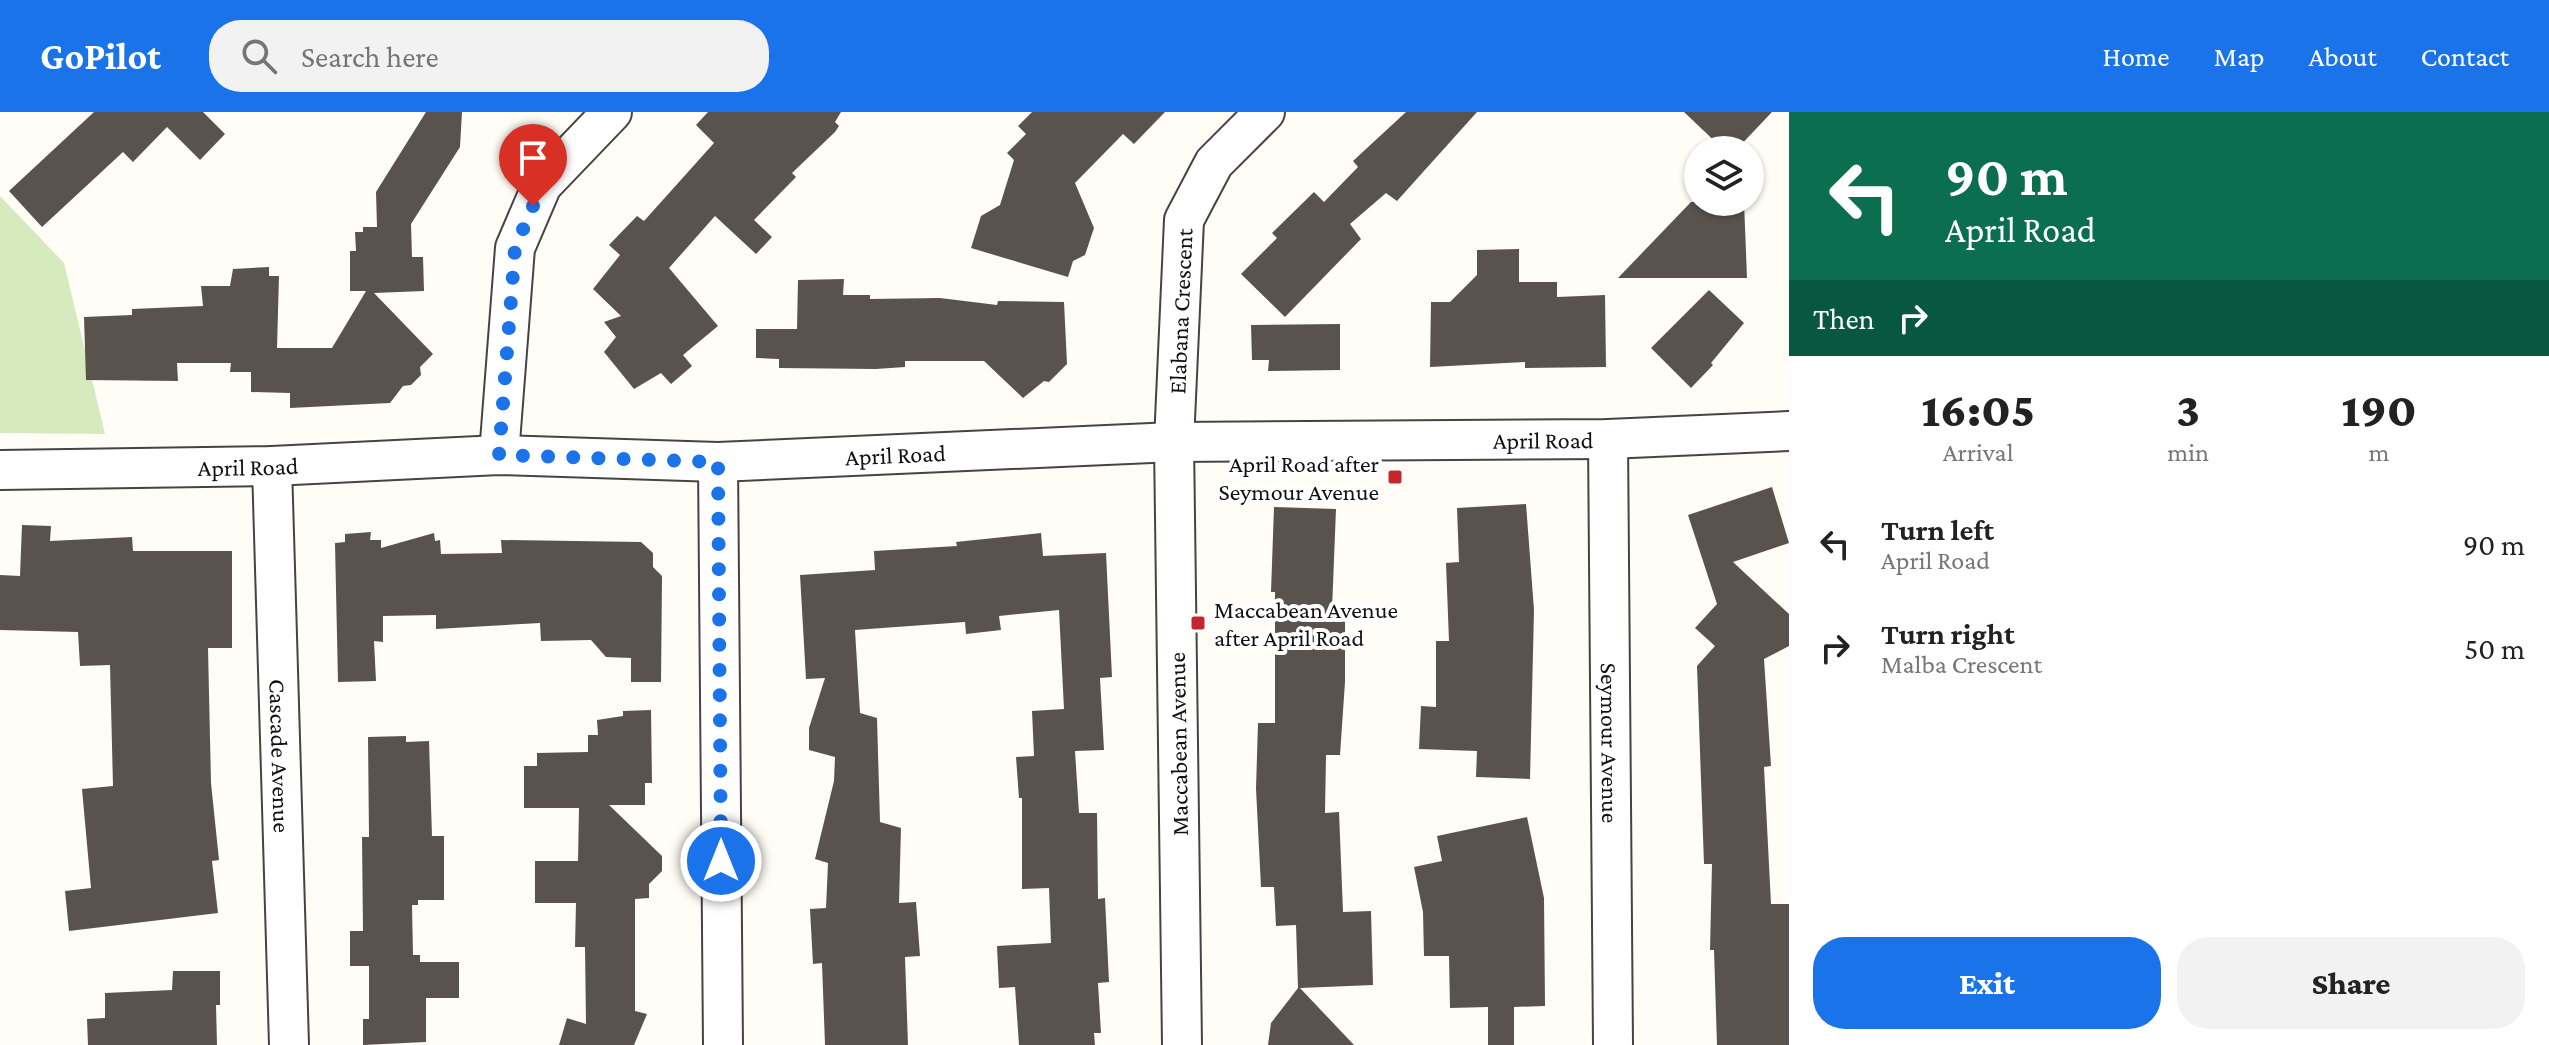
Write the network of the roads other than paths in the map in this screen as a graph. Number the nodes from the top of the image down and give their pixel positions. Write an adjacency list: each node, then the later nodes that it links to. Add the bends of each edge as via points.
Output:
1 (612, 112): 6 (street, via 542,185 515,248)
2 (1265, 112): 5 (street, Elabana Crescent, via 1214,163 1184,220)
3 (1789, 431): 4 (street, April Road)
4 (1608, 439): 5 (street, April Road); 13 (street, Seymour Avenue)
5 (1174, 442): 7 (street, April Road); 12 (street, Maccabean Avenue)
6 (499, 455): 7 (street, April Road); 8 (street, April Road)
7 (718, 462): 11 (street)
8 (272, 466): 9 (street, April Road); 10 (street, Cascade Avenue)
9 (0, 470)
10 (289, 1045)
11 (723, 1045)
12 (1182, 1045)
13 (1613, 1045)

